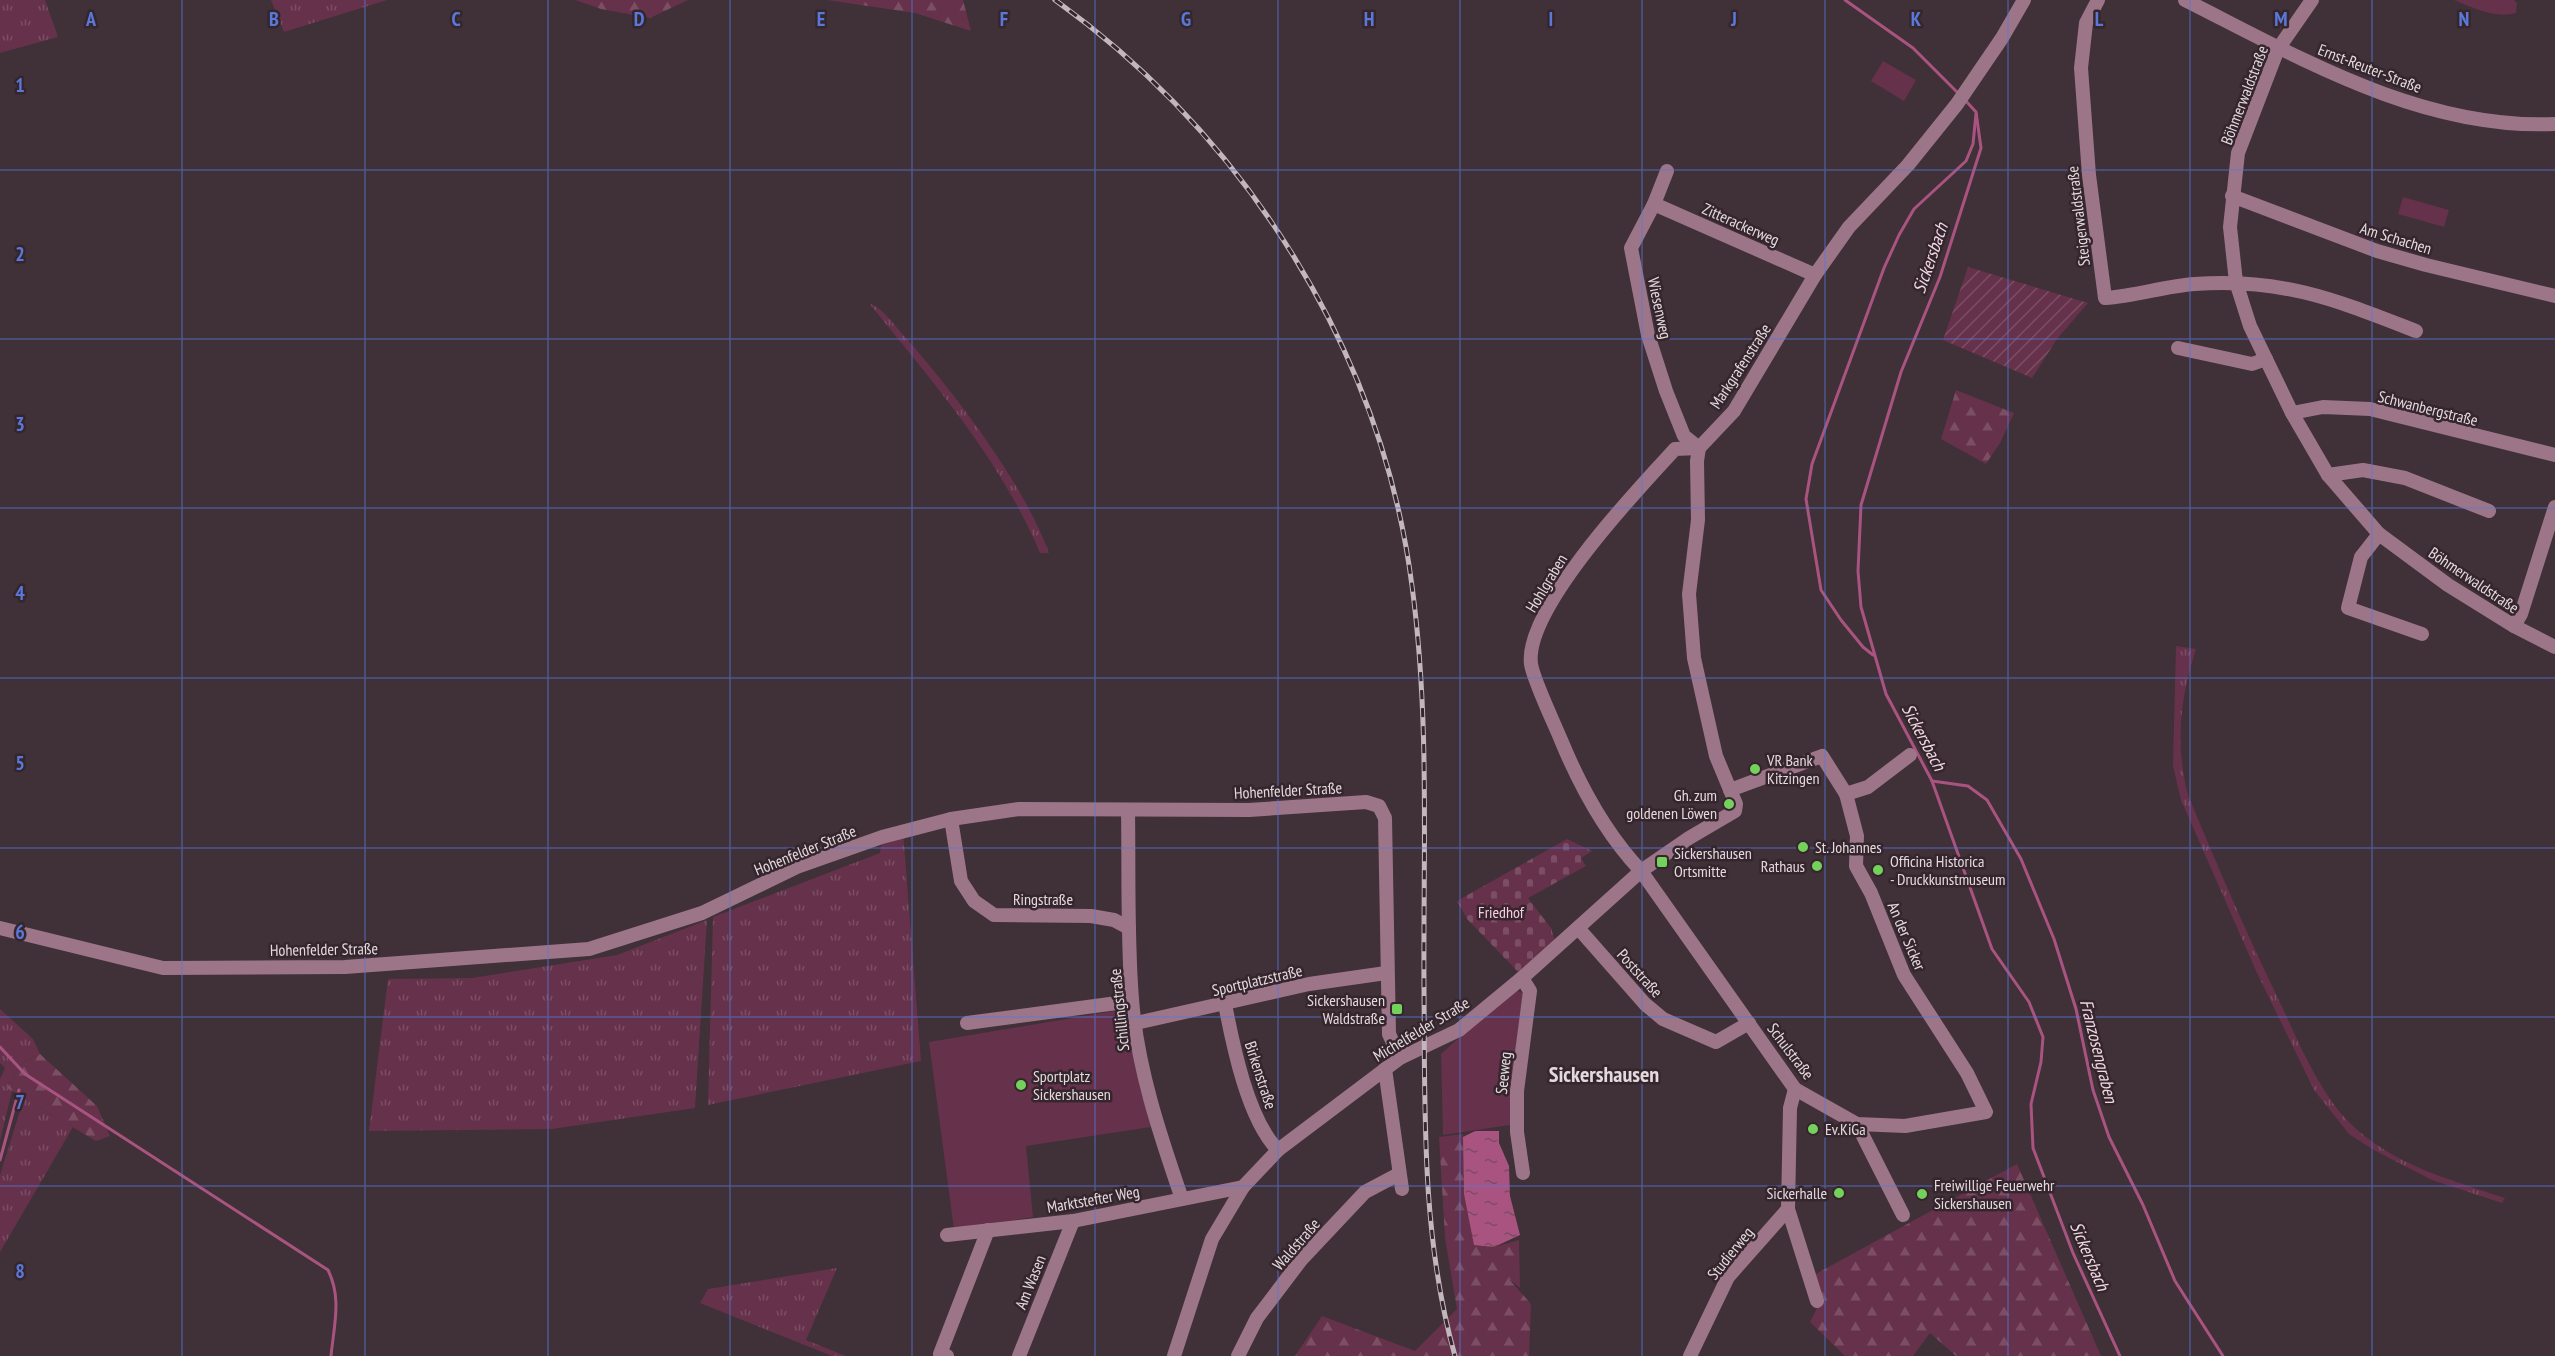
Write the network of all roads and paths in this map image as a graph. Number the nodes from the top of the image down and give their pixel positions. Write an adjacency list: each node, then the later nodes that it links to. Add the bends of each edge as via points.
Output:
1 (2024, 0): 10 (street, Markgrafenstraße, via 1957,104 1908,165 1849,227)
2 (2098, 0): 11 (street, Steigerwaldstraße, via 2086,23 2081,68 2089,175 2105,298 2193,284)
3 (2185, 0): 5 (street, Ernst-Reuter-Straße)
4 (2312, 0): 5 (street, Böhmerwaldstraße)
5 (2278, 49): 6 (street, Ernst-Reuter-Straße, via 2444,114 2495,122); 8 (street, Böhmerwaldstraße, via 2244,134)
6 (2555, 124)
7 (1667, 171): 9 (street, Wiesenweg)
8 (2232, 196): 11 (street, Böhmerwaldstraße, via 2230,227); 12 (street, Am Schachen, via 2377,251)
9 (1654, 204): 10 (street, Zitterackerweg); 17 (street, Wiesenweg, via 1631,248 1648,335 1666,391 1684,436)
10 (1815, 275): 17 (street, Markgrafenstraße, via 1734,411)
11 (2236, 282): 13 (street, via 2307,291); 15 (street, Böhmerwaldstraße)
12 (2555, 296)
13 (2416, 331)
14 (2178, 348): 15 (street, via 2252,364)
15 (2266, 359): 16 (street, Böhmerwaldstraße)
16 (2292, 413): 18 (street, Schwanbergstraße, via 2323,406 2370,409); 19 (street, Böhmerwaldstraße)
17 (1699, 448): 27 (street, via 1690,626 1706,719); 31 (street, Hohlgraben, via 1675,449 1584,552 1537,629 1531,663 1567,755 1617,846)
18 (2555, 455)
19 (2328, 475): 21 (street, via 2363,470 2405,478); 22 (street, Böhmerwaldstraße)
20 (2555, 507): 23 (street)
21 (2489, 511)
22 (2379, 534): 23 (street, Böhmerwaldstraße, via 2448,585); 24 (street, via 2361,557 2348,608)
23 (2514, 626): 25 (street, Böhmerwaldstraße)
24 (2422, 634)
25 (2555, 647)
26 (1911, 755): 28 (street, via 1868,787)
27 (1730, 790): 28 (street, An der Sicker, via 1822,756); 31 (street, Michelfelder Straße, via 1735,811)
28 (1846, 794): 45 (street, An der Sicker, via 1857,836 1849,867 1871,893 1904,975 1967,1073)
29 (1128, 811): 30 (street, Hohenfelder Straße, via 1019,809); 33 (street, Schillingstraße); 35 (street, Hohenfelder Straße, via 1249,810 1366,802 1379,806 1385,818)
30 (951, 819): 32 (street, Hohenfelder Straße, via 882,837 797,867 702,913 589,950 345,967 163,968); 33 (street, Ringstraße, via 961,881 974,901 994,915 1090,916 1114,920)
31 (1641, 871): 34 (street, Michelfelder Straße); 41 (street, Schulstraße)
32 (0, 928)
33 (1129, 928): 37 (street, Schillingstraße)
34 (1579, 928): 36 (street, Michelfelder Straße); 41 (street, Poststraße, via 1663,1020 1716,1042)
35 (1386, 973): 38 (street, Sportplatzstraße, via 1309,984); 42 (street, Hohenfelder Straße, via 1389,1034)
36 (1522, 978): 42 (street, Michelfelder Straße, via 1458,1030); 48 (street, Seeweg, via 1530,991 1517,1092)
37 (1132, 1002): 39 (street); 40 (street, Schillingstraße)
38 (1226, 1004): 40 (street, Sportplatzstraße); 47 (street, Birkenstraße, via 1234,1048 1262,1129)
39 (967, 1023)
40 (1136, 1023): 52 (street, Schillingstraße, via 1142,1066)
41 (1749, 1023): 44 (street, Schulstraße)
42 (1401, 1058): 43 (street, Michelfelder Straße)
43 (1385, 1069): 47 (street, Michelfelder Straße); 49 (street)
44 (1795, 1089): 46 (street, Schulstraße); 53 (street, via 1790,1108)
45 (1986, 1112): 46 (street, Schulstraße, via 1905,1126)
46 (1857, 1124): 54 (street)
47 (1278, 1150): 50 (street, Michelfelder Straße)
48 (1523, 1173)
49 (1399, 1174): 51 (street); 62 (street, Waldstraße, via 1365,1192 1301,1260 1257,1318)
50 (1243, 1187): 52 (street, Marktstefter Weg); 61 (street, Michelfelder Straße, via 1212,1239)
51 (1402, 1190)
52 (1182, 1199): 55 (street, Marktstefter Weg)
53 (1788, 1209): 58 (street); 63 (street, Studierweg, via 1728,1276)
54 (1903, 1215)
55 (1072, 1221): 56 (street, Marktstefter Weg); 60 (street, Am Wasen)
56 (988, 1230): 57 (street, Marktstefter Weg); 59 (street, via 940,1354)
57 (947, 1235)
58 (1817, 1301)
59 (947, 1356)
60 (1019, 1356)
61 (1174, 1356)
62 (1238, 1356)
63 (1690, 1356)

